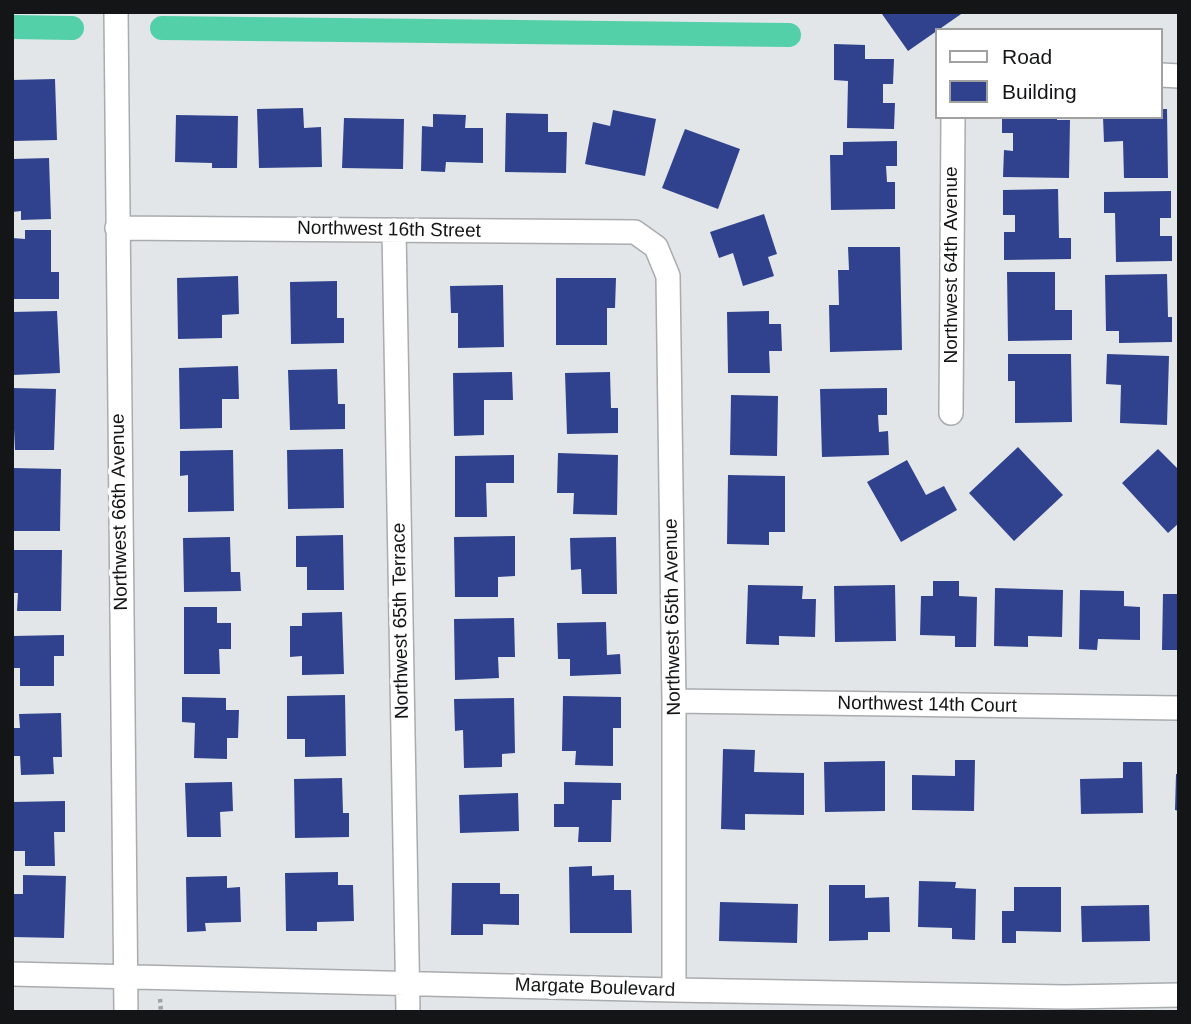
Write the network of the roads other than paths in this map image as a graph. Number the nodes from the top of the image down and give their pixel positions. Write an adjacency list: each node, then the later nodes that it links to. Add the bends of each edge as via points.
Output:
1 (116, 12): 3 (street, Northwest 66th Avenue)
2 (953, 119): 6 (street, Northwest 64th Avenue)
3 (117, 228): 4 (street, Northwest 16th Street); 10 (street, Northwest 66th Avenue)
4 (394, 230): 5 (street, Northwest 16th Street, via 635,232); 11 (street, Northwest 65th Terrace)
5 (656, 247): 7 (street, Northwest 65th Avenue, via 668,276)
6 (951, 413)
7 (674, 701): 8 (street, Northwest 14th Court); 12 (street, Northwest 65th Avenue)
8 (1179, 708)
9 (12, 974): 10 (street, Margate Boulevard)
10 (126, 977): 11 (street, Margate Boulevard); 16 (street, Northwest 66th Avenue)
11 (408, 983): 12 (street, Margate Boulevard); 17 (street, Northwest 65th Terrace)
12 (674, 990): 14 (street, Margate Boulevard)
13 (1179, 995): 15 (street, Margate Boulevard)
14 (737, 1001): 15 (street, Margate Boulevard)
15 (1065, 1004)
16 (126, 1012)
17 (408, 1012)

